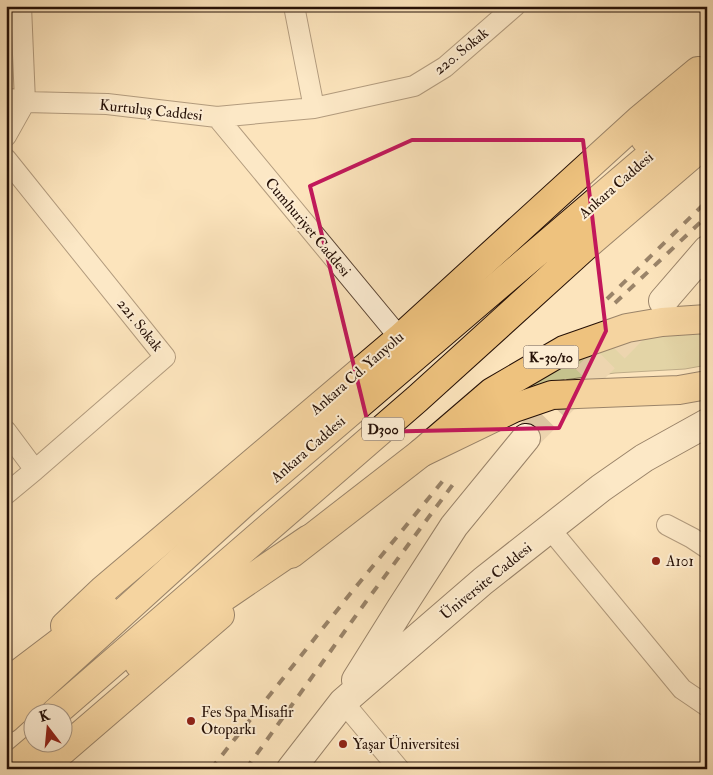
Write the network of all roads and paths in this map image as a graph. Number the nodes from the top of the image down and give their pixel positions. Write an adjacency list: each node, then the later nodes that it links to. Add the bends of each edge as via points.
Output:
1 (21, 6): 6 (street)
2 (294, 6): 8 (street)
3 (515, 6): 8 (street, 220. Sokak, via 445,67 414,86)
4 (707, 63): 17 (main road, Ankara Cd. Yanyolu, via 639,120)
5 (707, 76): 14 (main road)
6 (16, 100): 9 (street, Kurtuluş Caddesi, via 107,104); 10 (street)
7 (707, 107): 14 (main road, Ankara Caddesi / D300)
8 (314, 108): 9 (street, Kurtuluş Caddesi)
9 (217, 117): 17 (street, Cumhuriyet Caddesi)
10 (6, 136)
11 (707, 142): 31 (main road, Ankara Caddesi / D300)
12 (6, 159): 23 (street, 221. Sokak, via 165,357)
13 (707, 250): 15 (main road)
14 (504, 281): 25 (main road, Ankara Caddesi / D300)
15 (663, 301)
16 (707, 319): 22 (main road, K-30/10, via 627,328 564,350 492,392)
17 (400, 338): 30 (main road, Ankara Cd. Yanyolu, via 103,590)
18 (707, 385): 22 (main road, via 679,390 552,395 514,408)
19 (707, 422): 27 (main road, Üniversite Caddesi, via 644,458)
20 (6, 431): 23 (street)
21 (526, 438): 32 (main road, via 454,526)
22 (421, 453): 28 (main road)
23 (35, 470): 24 (street)
24 (6, 494)
25 (246, 501): 30 (main road); 34 (main road, Ankara Caddesi / D300)
26 (667, 525): 29 (street)
27 (550, 529): 32 (main road, Üniversite Caddesi, via 483,581); 33 (street, via 682,689)
28 (308, 539): 35 (main road, via 218,601); 40 (main road)
29 (707, 548)
30 (6, 682)
31 (68, 702)
32 (342, 702): 41 (main road, Üniversite Caddesi); 42 (street)
33 (707, 706)
34 (6, 719)
35 (72, 719)
36 (22, 743): 38 (main road)
37 (31, 752): 39 (main road)
38 (6, 758)
39 (11, 769)
40 (41, 769)
41 (291, 769)
42 (399, 769)

